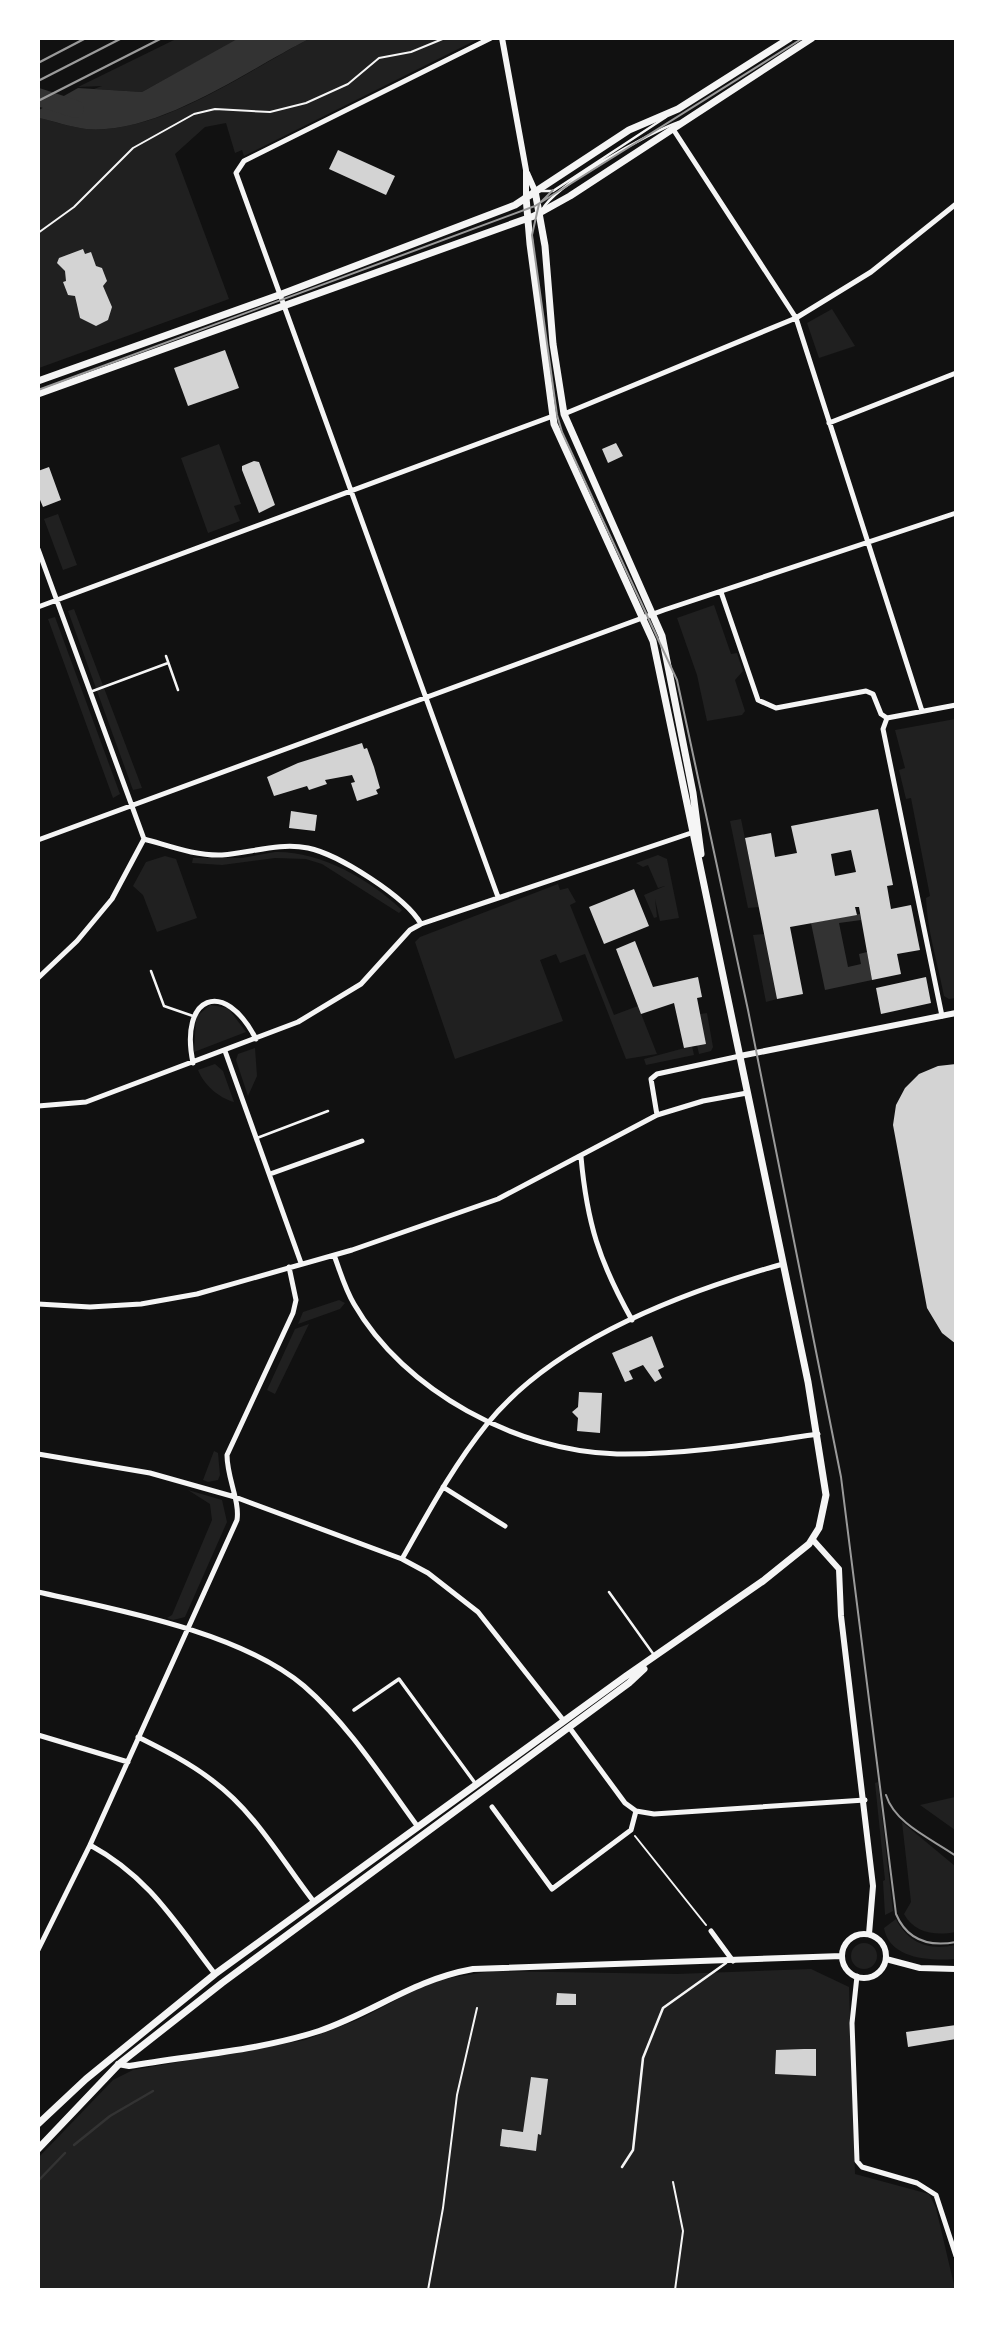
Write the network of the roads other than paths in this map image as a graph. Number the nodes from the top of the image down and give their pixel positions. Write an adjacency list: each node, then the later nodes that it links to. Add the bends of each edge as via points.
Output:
1 (491, 38): 13 (street, via 237,168)
2 (502, 38): 7 (street)
3 (790, 38): 8 (main road, via 678,109 629,130)
4 (810, 39): 5 (main road)
5 (685, 120): 6 (main road); 11 (lane, via 648,135 554,194)
6 (673, 129): 11 (main road); 15 (street)
7 (526, 170): 8 (street); 9 (street)
8 (535, 191): 9 (main road); 11 (main road)
9 (526, 197): 12 (main road); 13 (main road, via 494,214)
10 (955, 206): 15 (street, via 871,272)
11 (541, 213): 12 (main road); 19 (main road)
12 (528, 218): 14 (main road); 20 (main road)
13 (279, 295): 14 (street); 17 (main road)
14 (284, 308): 18 (main road); 22 (street)
15 (796, 318): 19 (street); 21 (street)
16 (956, 373): 21 (street)
17 (38, 381)
18 (38, 394)
19 (564, 414): 29 (main road)
20 (553, 416): 22 (street); 29 (main road)
21 (830, 424): 24 (street)
22 (351, 493): 27 (street); 34 (street)
23 (956, 513): 24 (street)
24 (867, 543): 26 (street); 36 (street)
25 (38, 550): 27 (street)
26 (721, 592): 29 (street); 37 (street, via 758,700 776,708 866,691 873,694)
27 (57, 601): 28 (street); 33 (street)
28 (38, 607)
29 (649, 617): 34 (street); 39 (main road, via 664,642)
30 (166, 656): 31 (lane)
31 (168, 663): 32 (lane); 33 (lane)
32 (178, 690)
33 (90, 692): 38 (street)
34 (425, 698): 38 (street); 42 (street)
35 (956, 705): 36 (street)
36 (922, 711): 37 (street)
37 (887, 718): 48 (street, via 883,729)
38 (132, 806): 40 (street); 41 (street)
39 (695, 831): 42 (street); 51 (main road)
40 (144, 839): 43 (street, via 197,854 245,853 285,845 325,853 402,899); 45 (street, via 112,899)
41 (38, 840)
42 (498, 897): 43 (street)
43 (421, 924): 49 (street, via 353,990)
44 (151, 971): 47 (lane, via 164,1006)
45 (38, 978)
46 (956, 1013): 48 (street)
47 (192, 1016): 49 (street, via 205,1004 226,1004 240,1015); 52 (street)
48 (942, 1016): 51 (street)
49 (256, 1040): 50 (street)
50 (225, 1051): 52 (street); 57 (street)
51 (740, 1056): 53 (main road); 56 (street, via 667,1071 651,1079)
52 (192, 1063): 54 (street, via 86,1102)
53 (747, 1093): 56 (street); 63 (main road)
54 (38, 1106)
55 (328, 1111): 57 (lane)
56 (657, 1115): 59 (street)
57 (257, 1138): 60 (street)
58 (362, 1141): 60 (street)
59 (581, 1157): 61 (street, via 461,1214); 66 (street, via 584,1195 596,1244)
60 (270, 1174): 62 (street)
61 (334, 1255): 62 (street); 67 (street, via 367,1324 414,1374)
62 (302, 1263): 64 (street)
63 (783, 1264): 66 (street); 68 (main road)
64 (289, 1267): 65 (street, via 197,1294 141,1304); 71 (street, via 296,1300 293,1312 229,1445 227,1473)
65 (38, 1304)
66 (632, 1320): 67 (street, via 555,1365)
67 (488, 1423): 68 (street, via 548,1445 616,1454 697,1451); 70 (street)
68 (818, 1434): 73 (main road, via 826,1495)
69 (38, 1454): 71 (street, via 150,1473)
70 (443, 1487): 72 (street); 74 (street)
71 (235, 1497): 74 (street); 77 (street, via 237,1520)
72 (505, 1527)
73 (813, 1540): 78 (main road); 85 (street, via 839,1569)
74 (402, 1559): 80 (street, via 446,1584 478,1612)
75 (38, 1592): 77 (street)
76 (609, 1592): 78 (lane)
77 (188, 1630): 82 (street); 88 (street, via 249,1654 303,1686 341,1724)
78 (654, 1659): 80 (main road, via 629,1683)
79 (354, 1710): 84 (street, via 399,1679)
80 (566, 1724): 84 (main road); 87 (street); 101 (main road)
81 (38, 1735): 83 (street)
82 (138, 1737): 83 (street); 90 (street, via 181,1759 231,1796)
83 (128, 1762): 89 (street)
84 (476, 1785): 88 (main road)
85 (865, 1800): 87 (street, via 654,1814); 92 (street, via 873,1886)
86 (492, 1807): 87 (street, via 552,1889 631,1830)
87 (636, 1811)
88 (418, 1827): 90 (main road)
89 (90, 1845): 93 (street); 98 (street, via 147,1885)
90 (314, 1902): 98 (main road)
91 (711, 1931): 96 (street)
92 (869, 1934): 94 (street, via 848,1940); 95 (street, via 882,1943)
93 (38, 1950)
94 (842, 1955): 96 (street); 99 (street, via 846,1968)
95 (886, 1959): 97 (street, via 920,1968); 99 (street, via 873,1976)
96 (731, 1961): 101 (street, via 473,1969 442,1975 340,2023 296,2037); 104 (lane, via 663,2008 643,2058 633,2150)
97 (956, 1969)
98 (215, 1974): 100 (main road)
99 (857, 1976): 105 (street, via 852,2023 858,2161 862,2167 917,2183 936,2195)
100 (112, 2057): 101 (street); 102 (main road)
101 (119, 2064): 103 (main road)
102 (38, 2124)
103 (39, 2148)
104 (622, 2167)
105 (956, 2256)

